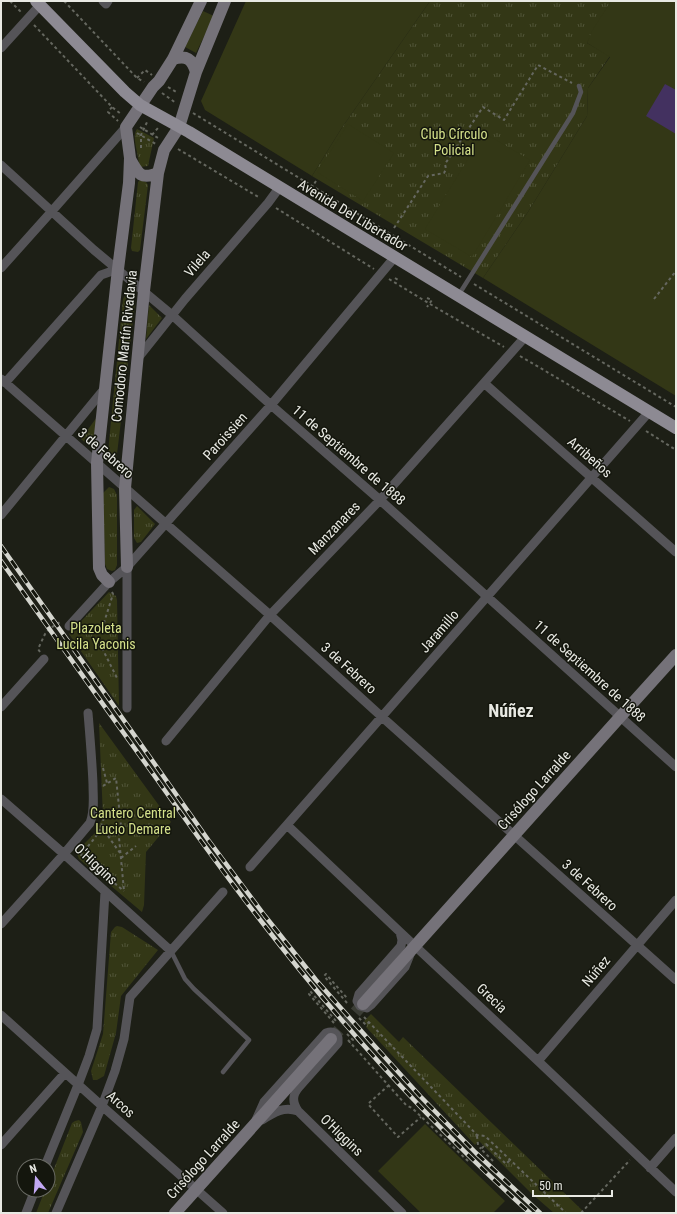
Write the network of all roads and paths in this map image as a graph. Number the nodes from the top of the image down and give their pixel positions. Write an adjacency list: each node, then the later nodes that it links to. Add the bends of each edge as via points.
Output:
1 (10, 1): 8 (path)
2 (64, 1): 12 (path)
3 (103, 1): 4 (street, via 106,4)
4 (108, 1)
5 (201, 1): 10 (street)
6 (225, 1): 11 (street, Comodoro Martín Rivadavia)
7 (38, 3): 8 (street); 16 (main road, Avenida Del Libertador)
8 (28, 19): 9 (street); 17 (path)
9 (1, 48)
10 (173, 59): 11 (street, via 189,59); 13 (street)
11 (196, 72): 15 (street, Comodoro Martín Rivadavia)
12 (137, 78): 13 (path); 13 (path, via 145,70)
13 (156, 84): 15 (path); 15 (path); 16 (street)
14 (579, 86): 31 (path, via 538,65 504,120 483,107 445,164 444,173 428,176); 39 (lane, via 581,92 573,112)
15 (186, 104): 19 (street, Comodoro Martín Rivadavia); 25 (path)
16 (140, 105): 18 (street); 19 (main road, Avenida Del Libertador)
17 (112, 107): 18 (path); 18 (path, via 108,112)
18 (127, 124): 20 (path); 20 (path); 21 (street, Comodoro Martín Rivadavia); 29 (street)
19 (179, 127): 20 (street, Comodoro Martín Rivadavia); 26 (main road, Avenida Del Libertador)
20 (166, 147): 23 (street, Comodoro Martín Rivadavia); 28 (path)
21 (130, 158): 23 (street, via 140,175); 35 (street, Comodoro Martín Rivadavia)
22 (1, 165): 29 (street, 11 de Septiembre de 1888)
23 (158, 173): 41 (street, Comodoro Martín Rivadavia)
24 (316, 181): 25 (path)
25 (313, 187): 27 (path, via 311,189); 39 (path)
26 (279, 188): 28 (street, Vilela); 33 (main road, Avenida Del Libertador)
27 (317, 193)
28 (268, 203): 37 (path); 47 (street, Vilela)
29 (52, 211): 34 (street); 35 (street, 11 de Septiembre de 1888)
30 (375, 228): 32 (path)
31 (394, 228)
32 (384, 233)
33 (394, 258): 37 (street, Paroissien); 42 (main road, Avenida Del Libertador)
34 (1, 268)
35 (118, 269): 41 (street, 11 de Septiembre de 1888); 51 (street, via 101,275); 53 (street, Comodoro Martín Rivadavia)
36 (676, 271): 44 (path)
37 (381, 274): 45 (path); 54 (street, Paroissien)
38 (395, 278): 40 (path)
39 (468, 280): 42 (lane); 55 (path)
40 (400, 281)
41 (144, 291): 47 (street, 11 de Septiembre de 1888); 50 (street, Comodoro Martín Rivadavia)
42 (458, 296): 48 (main road, Avenida Del Libertador)
43 (427, 298): 45 (path, via 432,300)
44 (654, 299)
45 (430, 304): 46 (path); 49 (path)
46 (428, 307)
47 (172, 315): 50 (street, Vilela); 54 (street, 11 de Septiembre de 1888)
48 (525, 337): 49 (street, Manzanares); 56 (main road, Avenida Del Libertador)
49 (512, 351): 52 (street, Manzanares); 57 (path)
50 (138, 358): 63 (street, Comodoro Martín Rivadavia)
51 (3, 381): 59 (street, 3 de Febrero)
52 (484, 383): 62 (street, Arribeños); 64 (street, Manzanares)
53 (105, 388): 59 (street); 61 (street, Comodoro Martín Rivadavia)
54 (271, 405): 64 (street, 11 de Septiembre de 1888); 66 (street, Paroissien)
55 (676, 407)
56 (649, 412): 57 (street, Jaramillo); 58 (main road, Avenida Del Libertador)
57 (637, 425): 60 (path); 62 (street, Jaramillo)
58 (676, 428)
59 (66, 437): 61 (street, 3 de Febrero); 65 (street)
60 (676, 450)
61 (97, 463): 63 (street, 3 de Febrero); 69 (street, Comodoro Martín Rivadavia, via 99,568)
62 (592, 478): 67 (street, Arribeños); 70 (street, Jaramillo)
63 (125, 488): 66 (street, 3 de Febrero); 68 (street, Comodoro Martín Rivadavia)
64 (380, 500): 70 (street, 11 de Septiembre de 1888); 71 (street, Manzanares)
65 (1, 515)
66 (166, 523): 68 (street, Paroissien); 71 (street, 3 de Febrero)
67 (676, 552)
68 (127, 567): 69 (street, Paroissien); 80 (street, Comodoro Martín Rivadavia)
69 (109, 582): 73 (street, Paroissien); 74 (path, via 113,594)
70 (487, 598): 84 (street, Jaramillo); 85 (street, 11 de Septiembre de 1888)
71 (270, 615): 84 (street, 3 de Febrero); 86 (street, Manzanares)
72 (59, 623): 76 (path, via 49,629)
73 (71, 624): 75 (path)
74 (102, 630)
75 (92, 633)
76 (39, 646)
77 (102, 648): 80 (path, via 119,682)
78 (676, 655): 85 (street, Crisólogo Larralde)
79 (44, 659): 81 (street)
80 (128, 682): 82 (street, Comodoro Martín Rivadavia)
81 (1, 707)
82 (127, 708)
83 (88, 713): 98 (street, via 94,812 90,823)
84 (382, 717): 93 (street, Jaramillo); 95 (street, 3 de Febrero)
85 (620, 717): 87 (street, 11 de Septiembre de 1888); 95 (street, Crisólogo Larralde)
86 (166, 741)
87 (676, 767)
88 (100, 773): 89 (path, via 102,766)
89 (107, 783): 90 (path, via 103,786); 97 (path, via 116,778 121,826 116,827)
90 (103, 793)
91 (1, 799): 98 (street, O'Higgins)
92 (103, 806): 94 (path, via 104,819)
93 (287, 825): 102 (street, Jaramillo); 109 (street, Grecia)
94 (101, 826): 97 (path); 99 (path)
95 (514, 835): 110 (street, 3 de Febrero); 111 (street, Crisólogo Larralde)
96 (136, 846): 100 (path)
97 (120, 853): 100 (path)
98 (64, 854): 103 (street, O'Higgins); 108 (street)
99 (81, 857)
100 (120, 858): 104 (path)
101 (94, 867): 104 (path)
102 (250, 867)
103 (105, 892): 107 (street, O'Higgins); 126 (street, via 97,1028)
104 (124, 892): 107 (path)
105 (223, 892): 112 (street)
106 (676, 900): 110 (street, Núñez)
107 (124, 910): 112 (street, O'Higgins)
108 (1, 924)
109 (400, 932): 111 (street, Grecia); 115 (street, via 400,948)
110 (636, 945): 113 (street, 3 de Febrero); 123 (street, Núñez)
111 (415, 946): 115 (street, Crisólogo Larralde); 123 (street, Grecia)
112 (171, 952): 124 (lane, via 185,979 249,1040); 128 (street, via 130,997 124,1039)
113 (676, 980)
114 (347, 1003): 115 (path, via 324,976 326,974 351,1002)
115 (361, 1004): 120 (path)
116 (1, 1016): 125 (street, Arcos)
117 (359, 1018): 120 (path, via 366,1025)
118 (330, 1020): 119 (path, via 309,994 310,991)
119 (336, 1021)
120 (368, 1022): 132 (path)
121 (345, 1034): 127 (path)
122 (331, 1039): 131 (street, Crisólogo Larralde)
123 (538, 1060): 136 (street, Grecia)
124 (222, 1072)
125 (65, 1073): 126 (street, Arcos); 134 (street)
126 (78, 1085): 128 (street, Arcos); 137 (street)
127 (388, 1085): 130 (path, via 406,1106); 130 (path, via 368,1104 398,1138)
128 (102, 1106): 142 (street, Arcos); 147 (street)
129 (298, 1111): 131 (street, via 281,1109); 131 (street, Crisólogo Larralde, via 293,1101 298,1086 338,1043 335,1033 326,1033 264,1102); 145 (street, O'Higgins)
130 (421, 1117): 140 (path)
131 (253, 1126): 142 (street, Crisólogo Larralde)
132 (477, 1135): 135 (path, via 478,1146); 138 (path, via 485,1136)
133 (676, 1138): 141 (street)
134 (1, 1144)
135 (481, 1149): 138 (path, via 486,1144 506,1164); 139 (path)
136 (636, 1154): 141 (street, Grecia); 151 (path)
137 (48, 1158)
138 (510, 1160): 150 (path)
139 (493, 1161)
140 (469, 1162)
141 (650, 1168): 143 (street, Grecia)
142 (196, 1190): 148 (street, Crisólogo Larralde); 149 (street, Arcos)
143 (676, 1192)
144 (32, 1198): 146 (street)
145 (400, 1212)
146 (26, 1213)
147 (56, 1213)
148 (175, 1213)
149 (223, 1213)
150 (566, 1213)
151 (581, 1213)

